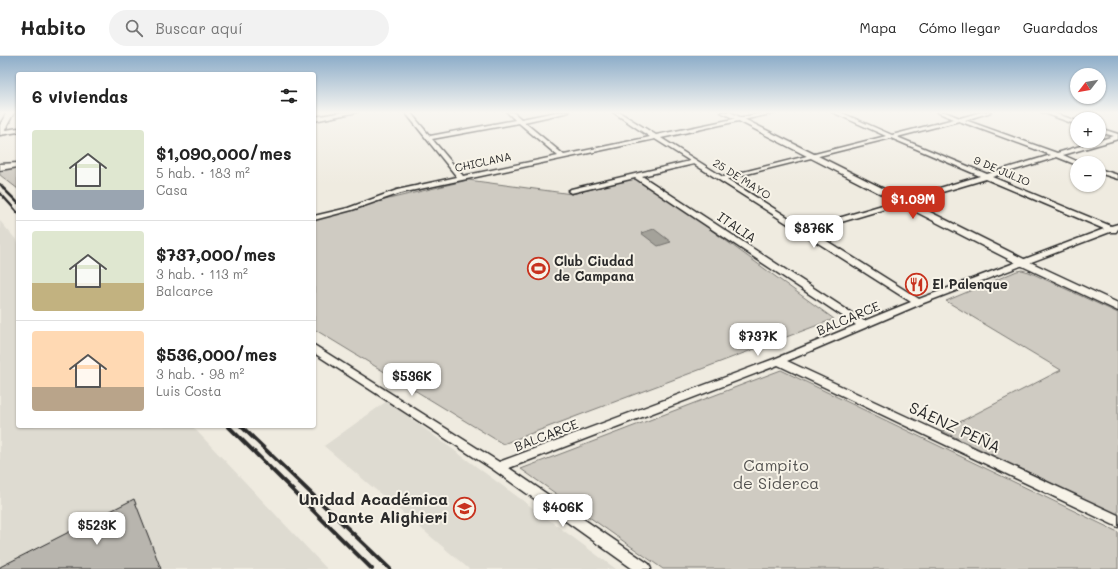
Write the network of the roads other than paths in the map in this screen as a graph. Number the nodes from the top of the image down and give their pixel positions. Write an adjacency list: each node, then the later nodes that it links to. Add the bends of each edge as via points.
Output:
1 (440, 136): 10 (street)
2 (538, 136): 14 (street)
3 (652, 136): 11 (street, 25 DE MAYO)
4 (665, 136): 11 (street, CHICLANA)
5 (772, 136): 13 (main road)
6 (896, 136): 8 (street)
7 (1004, 136): 12 (street)
8 (892, 137): 13 (street); 21 (street, 9 DE JULIO)
9 (1118, 137): 12 (street)
10 (429, 138): 23 (street)
11 (655, 138): 14 (street, CHICLANA); 16 (street, 25 DE MAYO)
12 (1057, 155): 15 (street); 21 (street)
13 (812, 156): 24 (street); 26 (main road)
14 (563, 157): 23 (street, CHICLANA)
15 (1070, 160)
16 (695, 162): 20 (street); 24 (street, 25 DE MAYO)
17 (16, 165): 18 (main road)
18 (0, 167)
19 (1106, 173): 22 (street)
20 (637, 176): 25 (street); 33 (street, ITALIA)
21 (987, 177): 26 (street); 28 (street, 9 DE JULIO)
22 (1118, 177)
23 (461, 178): 27 (street, CHICLANA, via 399,191 350,209)
24 (721, 179): 29 (street, 25 DE MAYO)
25 (571, 191)
26 (902, 203): 29 (street); 30 (main road)
27 (316, 218)
28 (1116, 229): 30 (street, BALCARCE)
29 (804, 231): 31 (street, 25 DE MAYO)
30 (1024, 263): 31 (street, BALCARCE); 32 (main road)
31 (918, 302): 33 (street, BALCARCE)
32 (1118, 307)
33 (863, 325): 35 (street, BALCARCE)
34 (316, 349): 36 (street)
35 (778, 361): 36 (street, BALCARCE); 37 (street, SÁENZ PEÑA)
36 (498, 467): 38 (street)
37 (1118, 521)
38 (644, 569)

